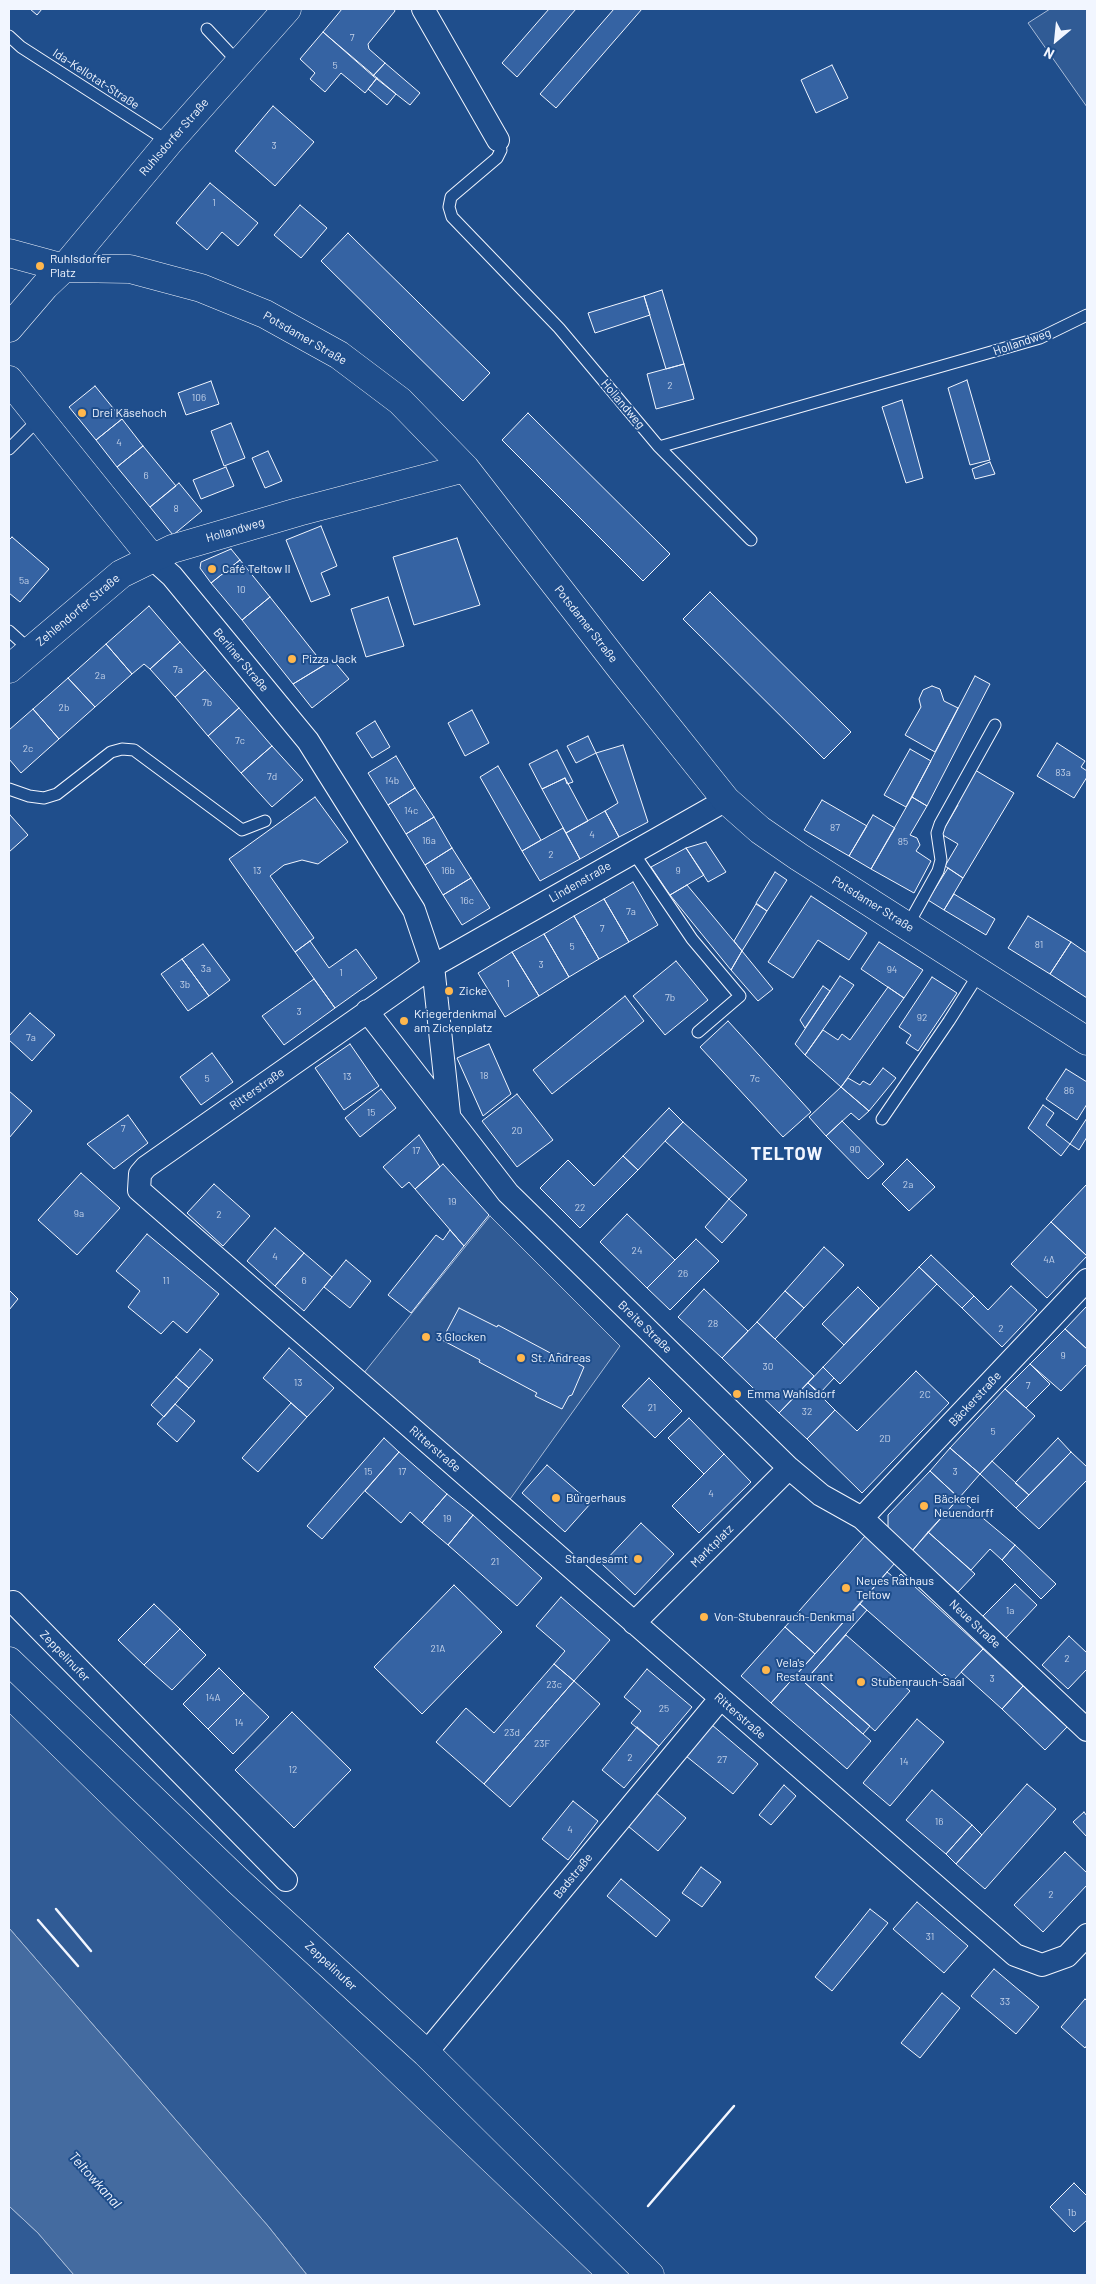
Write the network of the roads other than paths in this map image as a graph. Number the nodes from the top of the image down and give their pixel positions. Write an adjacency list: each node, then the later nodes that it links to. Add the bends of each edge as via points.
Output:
1 (287, 9): 5 (street, Ruhlsdorfer Straße)
2 (423, 9): 6 (street, Hollandweg)
3 (207, 29): 5 (lane)
4 (9, 36): 7 (lane, Ida-Kellotat-Straße)
5 (238, 62): 7 (street, Ruhlsdorfer Straße)
6 (498, 140): 14 (lane, Hollandweg, via 501,150 497,158 451,197 452,217 559,328)
7 (169, 142): 9 (street, Ruhlsdorfer Straße)
8 (9, 253): 9 (street, Potsdamer Straße)
9 (64, 268): 11 (street); 16 (street, Potsdamer Straße, via 130,269 200,288 265,314 339,354 400,401)
10 (1087, 315): 14 (lane, Hollandweg, via 1040,338 1012,347)
11 (9, 328)
12 (9, 380): 13 (street, Berliner Straße)
13 (40, 418): 15 (lane); 18 (street, Berliner Straße)
14 (659, 447): 17 (lane)
15 (9, 449)
16 (465, 468): 18 (street, Hollandweg, via 298,512 172,549); 24 (street, Potsdamer Straße)
17 (751, 540)
18 (152, 558): 20 (street, Zehlendorfer Straße, via 121,574); 28 (street, Berliner Straße, via 172,576 308,741 414,910)
19 (9, 631): 20 (lane)
20 (30, 650): 21 (street, Zehlendorfer Straße)
21 (9, 669)
22 (995, 725): 27 (lane, via 940,824 937,833 942,860)
23 (9, 789): 25 (lane, via 44,798 57,794 111,752 134,750 242,830)
24 (726, 800): 26 (street, Lindenstraße); 27 (street, Potsdamer Straße, via 760,830)
25 (265, 821)
26 (633, 852): 28 (street, Lindenstraße); 31 (lane, via 692,939 740,996)
27 (908, 926): 29 (street, Potsdamer Straße)
28 (433, 966): 30 (street, Ritterstraße); 33 (street)
29 (980, 972): 32 (street, Potsdamer Straße); 34 (lane)
30 (368, 1011): 33 (street, Breite Straße); 39 (street, Ritterstraße, via 146,1167 140,1174 139,1190)
31 (698, 1032)
32 (1087, 1041)
33 (449, 1114): 36 (street, Breite Straße, via 508,1193)
34 (882, 1119)
35 (1087, 1280): 37 (street, Bäckerstraße)
36 (789, 1468): 37 (street, Breite Straße, via 821,1495); 39 (street, Marktplatz)
37 (862, 1518): 42 (street, Neue Straße)
38 (11, 1602): 43 (street, Zeppelinufer)
39 (634, 1623): 41 (street, Ritterstraße)
40 (9, 1661): 45 (street, Zeppelinufer, via 237,1880)
41 (720, 1699): 44 (street, Ritterstraße, via 1015,1955 1042,1965 1067,1956); 45 (street, Badstraße)
42 (1087, 1730)
43 (286, 1880)
44 (1087, 1936)
45 (426, 2053): 46 (street, Zeppelinufer)
46 (650, 2275)

